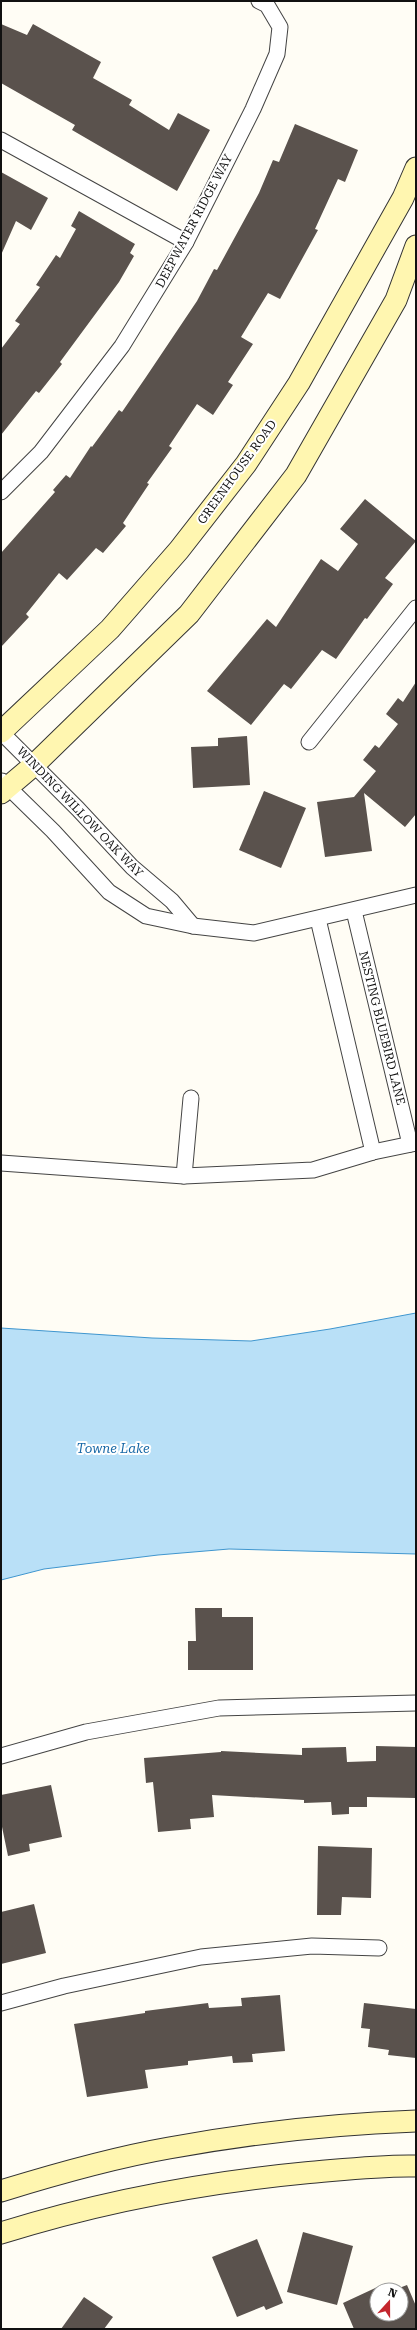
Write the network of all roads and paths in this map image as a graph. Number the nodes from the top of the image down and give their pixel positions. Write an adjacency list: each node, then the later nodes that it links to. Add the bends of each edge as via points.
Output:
1 (259, 1): 4 (street, DEEPWATER RIDGE WAY, via 267,5 280,27 277,54 253,109)
2 (1, 140): 4 (street)
3 (416, 168): 8 (street, GREENHOUSE ROAD, via 403,198 299,383 246,464 179,550 110,629)
4 (186, 242): 6 (street, DEEPWATER RIDGE WAY, via 122,346 41,452)
5 (416, 246): 10 (street, via 396,300 296,476 189,614)
6 (1, 492)
7 (416, 608): 9 (street)
8 (1, 732): 10 (street, WINDING WILLOW OAK WAY)
9 (309, 742)
10 (34, 764): 11 (street); 15 (street, WINDING WILLOW OAK WAY, via 132,867 172,901)
11 (3, 787): 15 (street, via 53,831 109,892 146,916)
12 (416, 895): 13 (street)
13 (354, 911): 14 (street); 17 (street, NESTING BLUEBIRD LANE)
14 (318, 919): 15 (street, via 254,932); 18 (street)
15 (193, 926)
16 (191, 1098): 20 (street)
17 (413, 1143): 18 (street)
18 (373, 1152): 20 (street, via 313,1170)
19 (1, 1164): 20 (street)
20 (184, 1176)
21 (416, 1703): 22 (street, via 219,1708 86,1732)
22 (1, 1756)
23 (379, 1948): 24 (street, via 312,1946 201,1957 64,1986)
24 (1, 2003)
25 (416, 2121): 27 (street, via 292,2131 168,2148 64,2172)
26 (416, 2166): 28 (street, via 281,2175 158,2192 53,2217)
27 (1, 2191)
28 (1, 2233)

